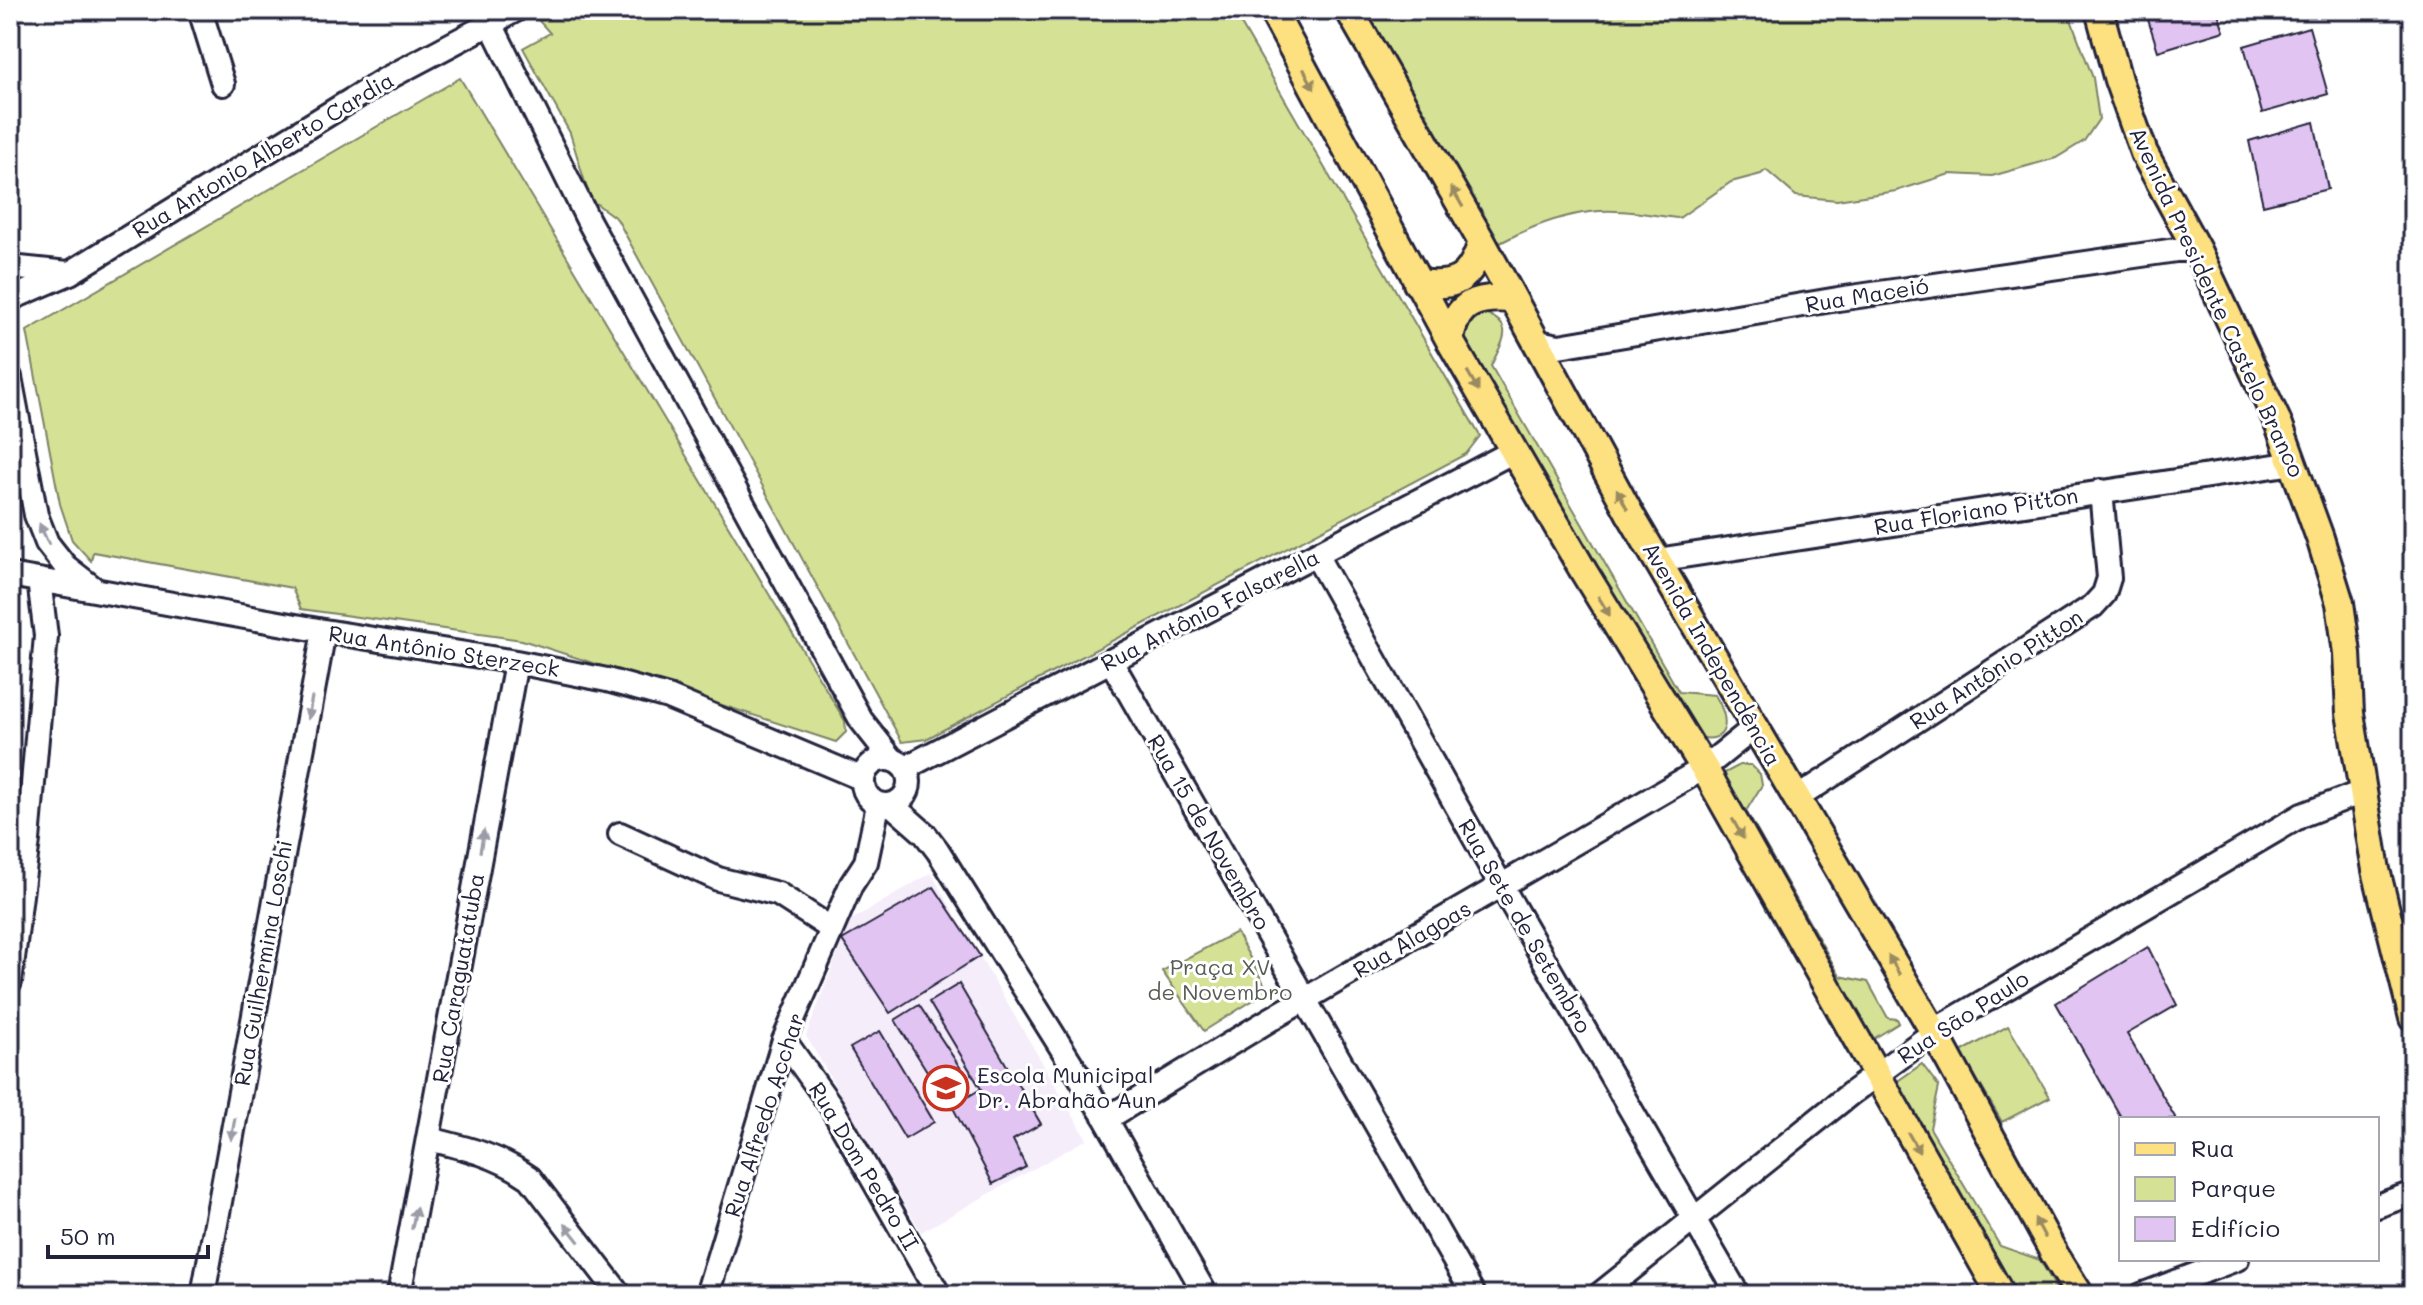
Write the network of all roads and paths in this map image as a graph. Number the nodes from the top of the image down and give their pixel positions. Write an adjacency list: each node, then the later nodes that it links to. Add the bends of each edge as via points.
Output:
1 (200, 10): 7 (street)
2 (516, 10): 6 (street, Rua Antonio Alberto Cardia)
3 (1272, 10): 12 (main road, one-way to 12)
4 (1349, 10): 8 (main road, Avenida Independência, one-way to 4)
5 (2099, 10): 9 (main road, Avenida Presidente Castelo Branco, via 2144,153)
6 (491, 24): 11 (street, Rua Antonio Alberto Cardia, via 384,80); 29 (street, via 588,220)
7 (223, 84)
8 (1482, 242): 12 (main road, via 1475,263 1459,281 1439,286); 14 (main road, Avenida Independência)
9 (2197, 250): 16 (street, Rua Maceió, via 1838,299 1559,346); 19 (main road, Avenida Presidente Castelo Branco)
10 (10, 267): 11 (street)
11 (70, 273): 13 (street, Rua Antonio Alberto Cardia)
12 (1417, 283): 15 (main road)
13 (10, 299)
14 (1513, 299): 15 (main road, via 1497,297 1466,306 1452,321); 16 (main road, Avenida Independência)
15 (1450, 341): 18 (main road, one-way to 18)
16 (1538, 342): 22 (main road, Avenida Independência, one-way to 16)
17 (10, 377): 25 (street, one-way to 17, via 65,566 47,543 36,515)
18 (1514, 451): 21 (street, Rua Antônio Falsarella); 31 (main road, one-way to 31)
19 (2294, 463): 20 (street, Rua Floriano Pitton); 34 (main road, Avenida Presidente Castelo Branco, via 2340,603)
20 (2101, 491): 22 (street, Rua Floriano Pitton); 35 (street, Rua Antônio Pitton, via 2109,578 2093,606)
21 (1316, 555): 27 (street, Rua Antônio Falsarella); 39 (street, Rua Sete de Setembro)
22 (1657, 560): 30 (main road, Avenida Independência)
23 (10, 575): 24 (street, Rua Antônio Sterzeck)
24 (39, 580): 25 (street, Rua Antônio Sterzeck); 41 (street, via 46,636)
25 (96, 590): 26 (street, Rua Antônio Sterzeck)
26 (324, 631): 28 (street, Rua Antônio Sterzeck); 54 (street, Rua Guilhermina Loschi, one-way to 54)
27 (1111, 661): 32 (street, Rua Antônio Falsarella); 42 (street, Rua 15 de Novembro)
28 (516, 662): 33 (street, Rua Antônio Sterzeck, via 668,697); 48 (street, Rua Caraguatatuba, one-way to 28)
29 (861, 720): 32 (street); 33 (street)
30 (1755, 727): 31 (street, Rua Alagoas); 35 (main road, Avenida Independência)
31 (1704, 768): 39 (street, Rua Alagoas); 46 (main road, one-way to 46)
32 (902, 770): 33 (street, via 872,763); 36 (street, via 907,794); 38 (street)
33 (864, 775): 36 (street, via 867,796)
34 (2362, 792): 43 (main road, Avenida Presidente Castelo Branco); 44 (street, Rua São Paulo, via 2302,815)
35 (1797, 798): 44 (main road, Avenida Independência, one-way to 35)
36 (885, 805): 38 (street); 40 (street, Rua Alfredo Acchar, via 866,862)
37 (620, 834): 40 (street, via 718,879 778,894)
38 (925, 834): 47 (street)
39 (1502, 887): 42 (street, Rua Alagoas); 51 (street, Rua Sete de Setembro)
40 (832, 929): 45 (street, Rua Alfredo Acchar)
41 (10, 982)
42 (1305, 1000): 47 (street, Rua Alagoas); 59 (street, Rua 15 de Novembro)
43 (2413, 1018)
44 (1934, 1032): 46 (street, Rua São Paulo); 63 (main road, Avenida Independência, one-way to 44)
45 (784, 1040): 57 (street, Rua Alfredo Acchar); 58 (street, Rua Dom Pedro II, via 831,1106)
46 (1875, 1075): 51 (street, Rua São Paulo); 62 (main road, one-way to 62)
47 (1106, 1119): 53 (street)
48 (429, 1139): 55 (street, Rua Caraguatatuba, one-way to 48); 56 (street, one-way to 48, via 530,1178 480,1151)
49 (2413, 1193): 50 (street)
50 (2379, 1205)
51 (1694, 1217): 60 (street, Rua São Paulo); 61 (street, Rua Sete de Setembro)
52 (2232, 1261): 64 (street)
53 (1199, 1293)
54 (203, 1295)
55 (399, 1295)
56 (620, 1295)
57 (707, 1295)
58 (939, 1295)
59 (1474, 1295)
60 (1599, 1295)
61 (1738, 1295)
62 (2001, 1295)
63 (2080, 1295)
64 (2141, 1295)

